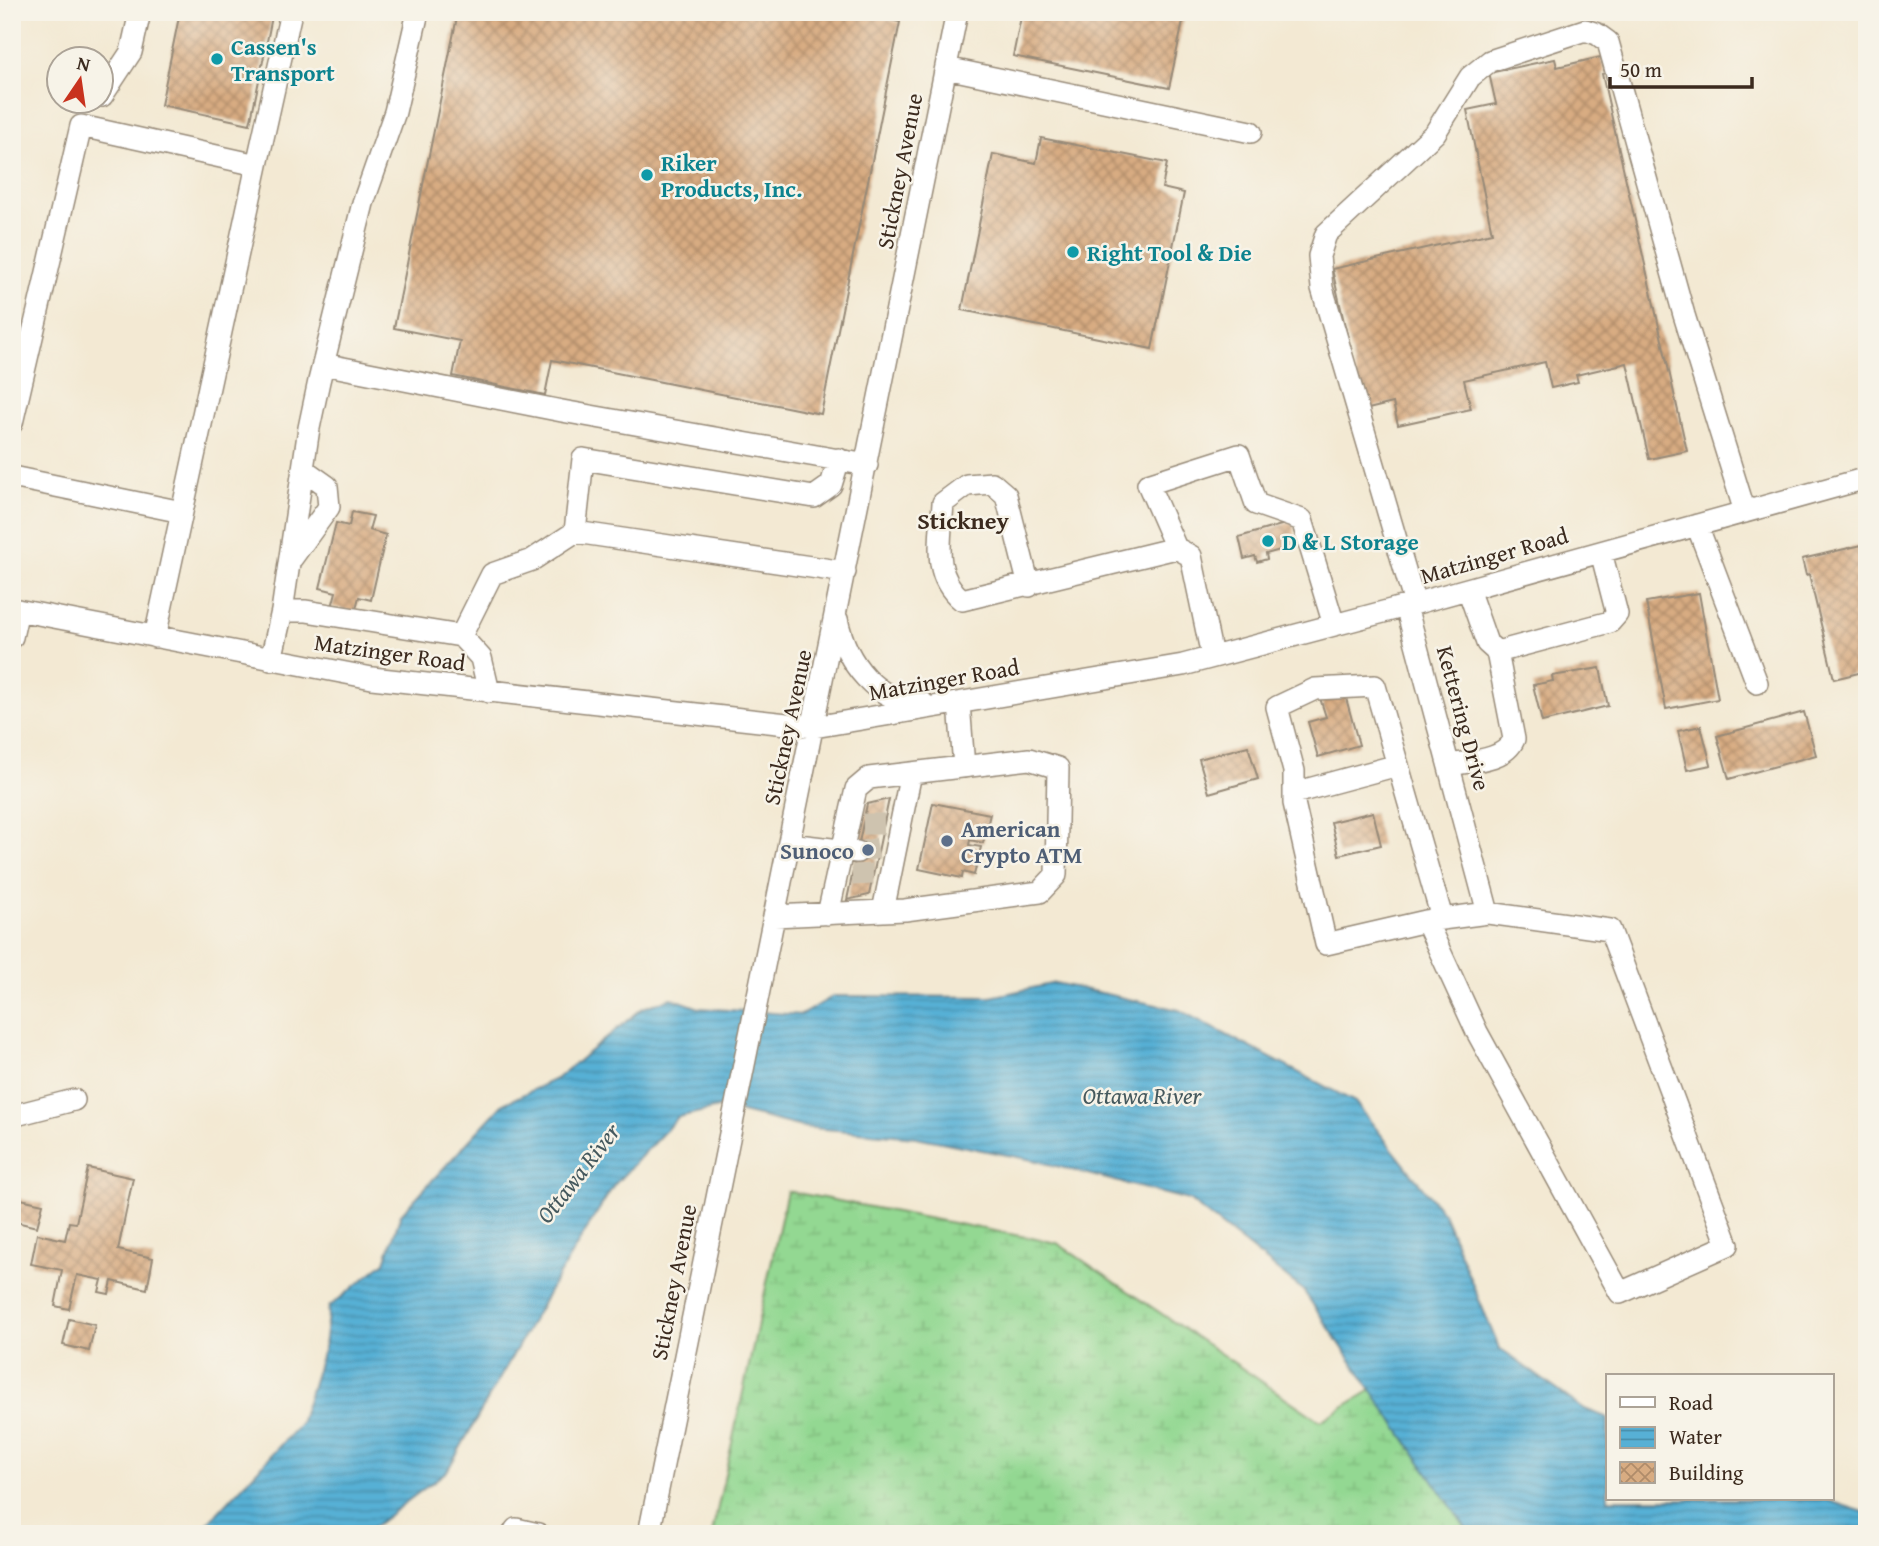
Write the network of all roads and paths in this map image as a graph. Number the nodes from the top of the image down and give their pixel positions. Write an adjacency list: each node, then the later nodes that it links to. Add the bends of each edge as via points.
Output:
1 (140, 12): 6 (street, via 131,52)
2 (291, 12): 10 (street)
3 (418, 12): 11 (street, via 395,112 363,203)
4 (957, 12): 5 (street, Stickney Avenue)
5 (946, 68): 9 (street); 14 (street, Stickney Avenue)
6 (116, 75)
7 (88, 116): 8 (street)
8 (81, 127): 10 (street); 12 (street)
9 (1251, 132)
10 (257, 165): 18 (street)
11 (323, 364): 13 (street); 15 (street)
12 (12, 424)
13 (839, 459): 14 (street); 21 (street, via 831,485 814,497 583,459)
14 (867, 465): 25 (street, Stickney Avenue)
15 (303, 469): 24 (street); 24 (street, via 327,486 329,507)
16 (12, 477): 18 (street)
17 (1867, 478): 19 (street, Matzinger Road)
18 (182, 512): 35 (street)
19 (1745, 512): 20 (street, Matzinger Road); 28 (street, Kettering Drive, via 1608,42 1585,30 1490,61 1470,77 1435,133 1326,234 1318,256 1322,288)
20 (1697, 525): 23 (street, Matzinger Road); 39 (street)
21 (575, 532): 25 (street); 33 (street, via 532,560 492,574)
22 (1176, 548): 26 (street); 32 (street, via 1148,484 1239,455 1256,504 1302,520); 37 (street, via 1191,556)
23 (1601, 552): 27 (street, Matzinger Road); 36 (street, via 1616,601 1617,614 1610,622)
24 (289, 562): 30 (street)
25 (845, 572): 31 (street, Stickney Avenue)
26 (1029, 586): 26 (street, via 962,600 950,590 939,567 943,503 967,485 992,483 1006,495)
27 (1468, 589): 28 (street, Matzinger Road); 36 (street, via 1487,643)
28 (1410, 605): 32 (street, Matzinger Road); 44 (street, Kettering Drive)
29 (15, 609): 34 (street); 35 (street, Matzinger Road)
30 (282, 611): 33 (street); 38 (street)
31 (836, 615): 41 (street, via 846,649 865,678 890,696 917,704); 42 (street, Stickney Avenue)
32 (1334, 625): 37 (street, Matzinger Road)
33 (461, 636): 40 (street, via 481,658)
34 (12, 637)
35 (155, 637): 38 (street, Matzinger Road)
36 (1497, 652): 44 (street, via 1514,739 1503,754)
37 (1212, 656): 41 (street, Matzinger Road, via 1183,665)
38 (271, 660): 40 (street, Matzinger Road)
39 (1757, 683)
40 (489, 692): 42 (street, Matzinger Road)
41 (953, 704): 42 (street, Matzinger Road); 45 (street)
42 (814, 727): 49 (street, Stickney Avenue)
43 (1398, 765): 47 (street); 47 (street, via 1375,685 1315,689 1277,707); 56 (street)
44 (1449, 765): 53 (street, Kettering Drive)
45 (964, 767): 46 (street); 52 (street, via 1029,759 1058,768 1056,875 1040,892)
46 (911, 773): 48 (street); 48 (street, via 869,778 856,789)
47 (1294, 793): 56 (street, via 1326,944)
48 (874, 823): 50 (street); 51 (street, via 887,848)
49 (789, 844): 50 (street); 55 (street, Stickney Avenue)
50 (849, 852): 51 (street)
51 (863, 875): 52 (street); 54 (street)
52 (883, 911): 54 (street)
53 (1488, 913): 56 (street); 56 (street, via 1611,930 1728,1245 1620,1293 1477,1032)
54 (828, 914): 55 (street)
55 (774, 916): 61 (street, Stickney Avenue)
56 (1434, 920)
57 (74, 1100): 58 (street)
58 (12, 1116)
59 (513, 1534): 60 (street, via 516,1530)
60 (538, 1534)
61 (649, 1534)

